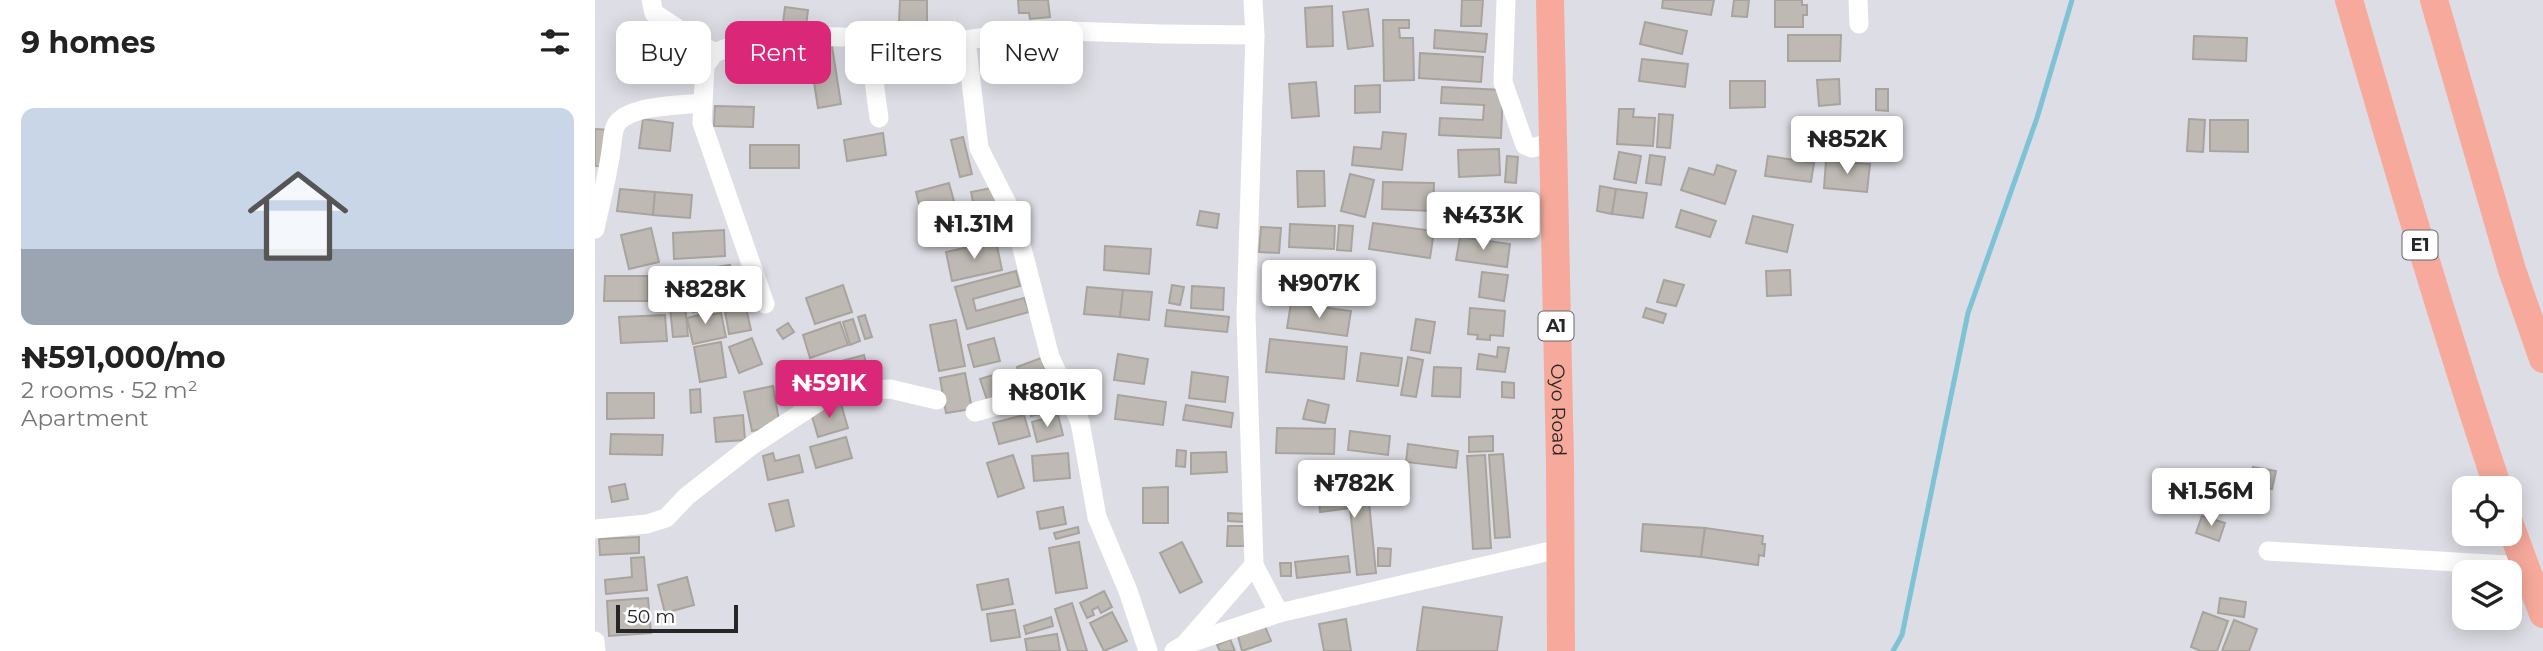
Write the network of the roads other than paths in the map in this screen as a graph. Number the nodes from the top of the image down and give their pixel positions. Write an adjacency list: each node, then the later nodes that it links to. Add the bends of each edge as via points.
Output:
1 (651, 0): 12 (street, via 655,13)
2 (1253, 0): 9 (street)
3 (1506, 0): 16 (street, via 1503,82 1508,99 1525,145 1532,148)
4 (1550, 0): 16 (highway, Oyo Road / A1)
5 (1858, 0): 8 (street)
6 (2349, 0): 23 (highway, E1)
7 (2434, 0): 19 (highway, via 2512,270)
8 (1859, 24)
9 (1255, 35): 11 (street, via 1034,30); 28 (street, via 1246,316)
10 (845, 37): 12 (street, via 800,36 738,44)
11 (966, 40): 20 (street, via 979,148 1014,217)
12 (714, 53): 14 (street, via 705,66)
13 (874, 84): 15 (street)
14 (702, 103): 17 (street, via 632,113 619,122); 18 (street, via 702,122)
15 (879, 118)
16 (1553, 142): 26 (highway, Oyo Road / A1)
17 (595, 229)
18 (765, 304)
19 (2543, 359)
20 (1059, 379): 22 (street, via 1021,398); 35 (street, via 1080,422 1097,517)
21 (937, 400): 24 (street, via 890,389 823,399 751,446 666,517 647,524)
22 (975, 412)
23 (2494, 476)
24 (595, 529)
25 (2517, 546): 29 (highway)
26 (1559, 549): 30 (street); 36 (highway, Oyo Road / A1)
27 (2268, 551): 29 (street)
28 (1254, 565): 30 (street); 33 (street)
29 (2524, 566): 31 (highway)
30 (1279, 613): 33 (street)
31 (2543, 614)
32 (595, 641): 34 (street)
33 (1179, 648)
34 (596, 651)
35 (1148, 651)
36 (1562, 651)

